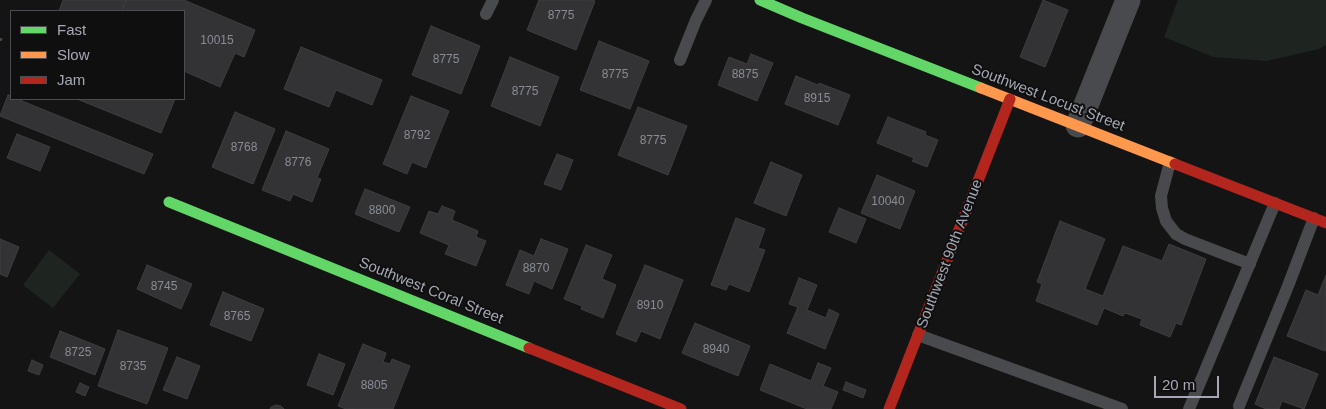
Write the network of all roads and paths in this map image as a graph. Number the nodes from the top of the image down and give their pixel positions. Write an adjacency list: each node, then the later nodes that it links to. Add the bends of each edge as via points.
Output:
1 (493, 0): 5 (lane)
2 (706, 0): 6 (lane)
3 (760, 0): 7 (street, Southwest Locust Street)
4 (1128, 0): 8 (street)
5 (486, 14)
6 (680, 60)
7 (1010, 99): 8 (street, Southwest Locust Street); 14 (street, Southwest 90th Avenue)
8 (1078, 126): 9 (street, Southwest Locust Street)
9 (1170, 162): 11 (street, Southwest Locust Street); 13 (lane, via 1161,196 1166,221 1176,234)
10 (169, 202): 16 (street, Southwest Coral Street)
11 (1275, 203): 12 (street, Southwest Locust Street); 13 (lane)
12 (1320, 220): 15 (lane)
13 (1250, 264): 19 (lane)
14 (918, 335): 17 (street, Southwest 90th Avenue); 18 (lane)
15 (1239, 406)
16 (681, 409)
17 (889, 409)
18 (1122, 409)
19 (1189, 409)

